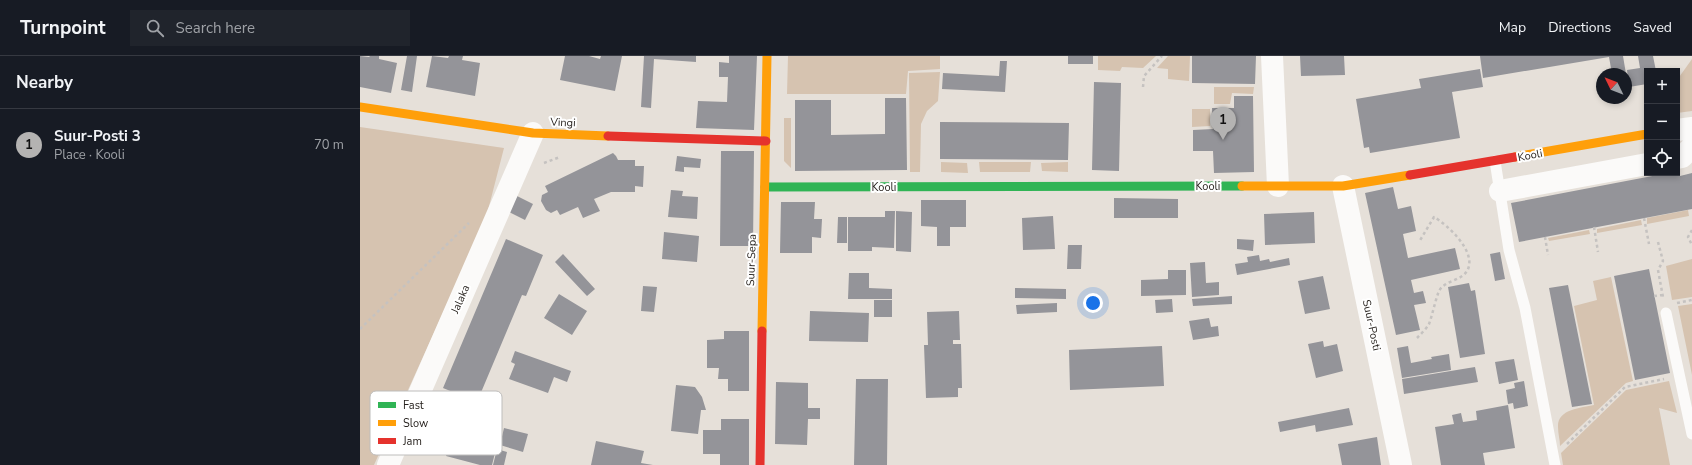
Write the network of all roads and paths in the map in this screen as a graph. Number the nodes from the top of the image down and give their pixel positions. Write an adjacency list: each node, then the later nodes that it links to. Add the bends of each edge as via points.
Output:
1 (767, 56): 9 (street, Suur-Sepa)
2 (1162, 56): 4 (path, via 1144,76)
3 (1272, 56): 15 (street)
4 (1143, 87)
5 (360, 107): 6 (street, Vingi)
6 (533, 133): 9 (street, Vingi); 37 (street, Jalaka)
7 (1644, 135): 12 (street, Kooli)
8 (1688, 135): 11 (street)
9 (766, 141): 17 (street, Suur-Sepa)
10 (564, 155): 13 (path)
11 (1680, 157)
12 (1495, 161): 16 (street, Kooli); 18 (lane)
13 (543, 164)
14 (1644, 165): 18 (street)
15 (1278, 186): 16 (street, Kooli); 17 (street, Kooli)
16 (1343, 186): 43 (street, Suur-Posti)
17 (765, 187): 42 (street, Suur-Sepa)
18 (1500, 191): 40 (lane, via 1509,250 1525,308)
19 (1644, 218): 26 (path)
20 (472, 221): 34 (path)
21 (1594, 227): 28 (path)
22 (1692, 230): 27 (path, via 1688,237)
23 (1545, 237): 29 (path)
24 (1419, 242): 35 (path, via 1434,217 1458,238 1466,250 1469,264 1461,277 1440,290 1428,325)
25 (1658, 242): 30 (path, via 1663,261 1658,270)
26 (1649, 244)
27 (1692, 245)
28 (1598, 252)
29 (1548, 255)
30 (1663, 295): 31 (path); 32 (path)
31 (1654, 296)
32 (1664, 300)
33 (1666, 313): 36 (lane)
34 (360, 329)
35 (1418, 338)
36 (1680, 376): 38 (lane); 40 (path, via 1625,387)
37 (420, 391)
38 (1692, 434)
39 (392, 455): 41 (street, Jalaka)
40 (1555, 461)
41 (388, 465)
42 (760, 465)
43 (1401, 465)

